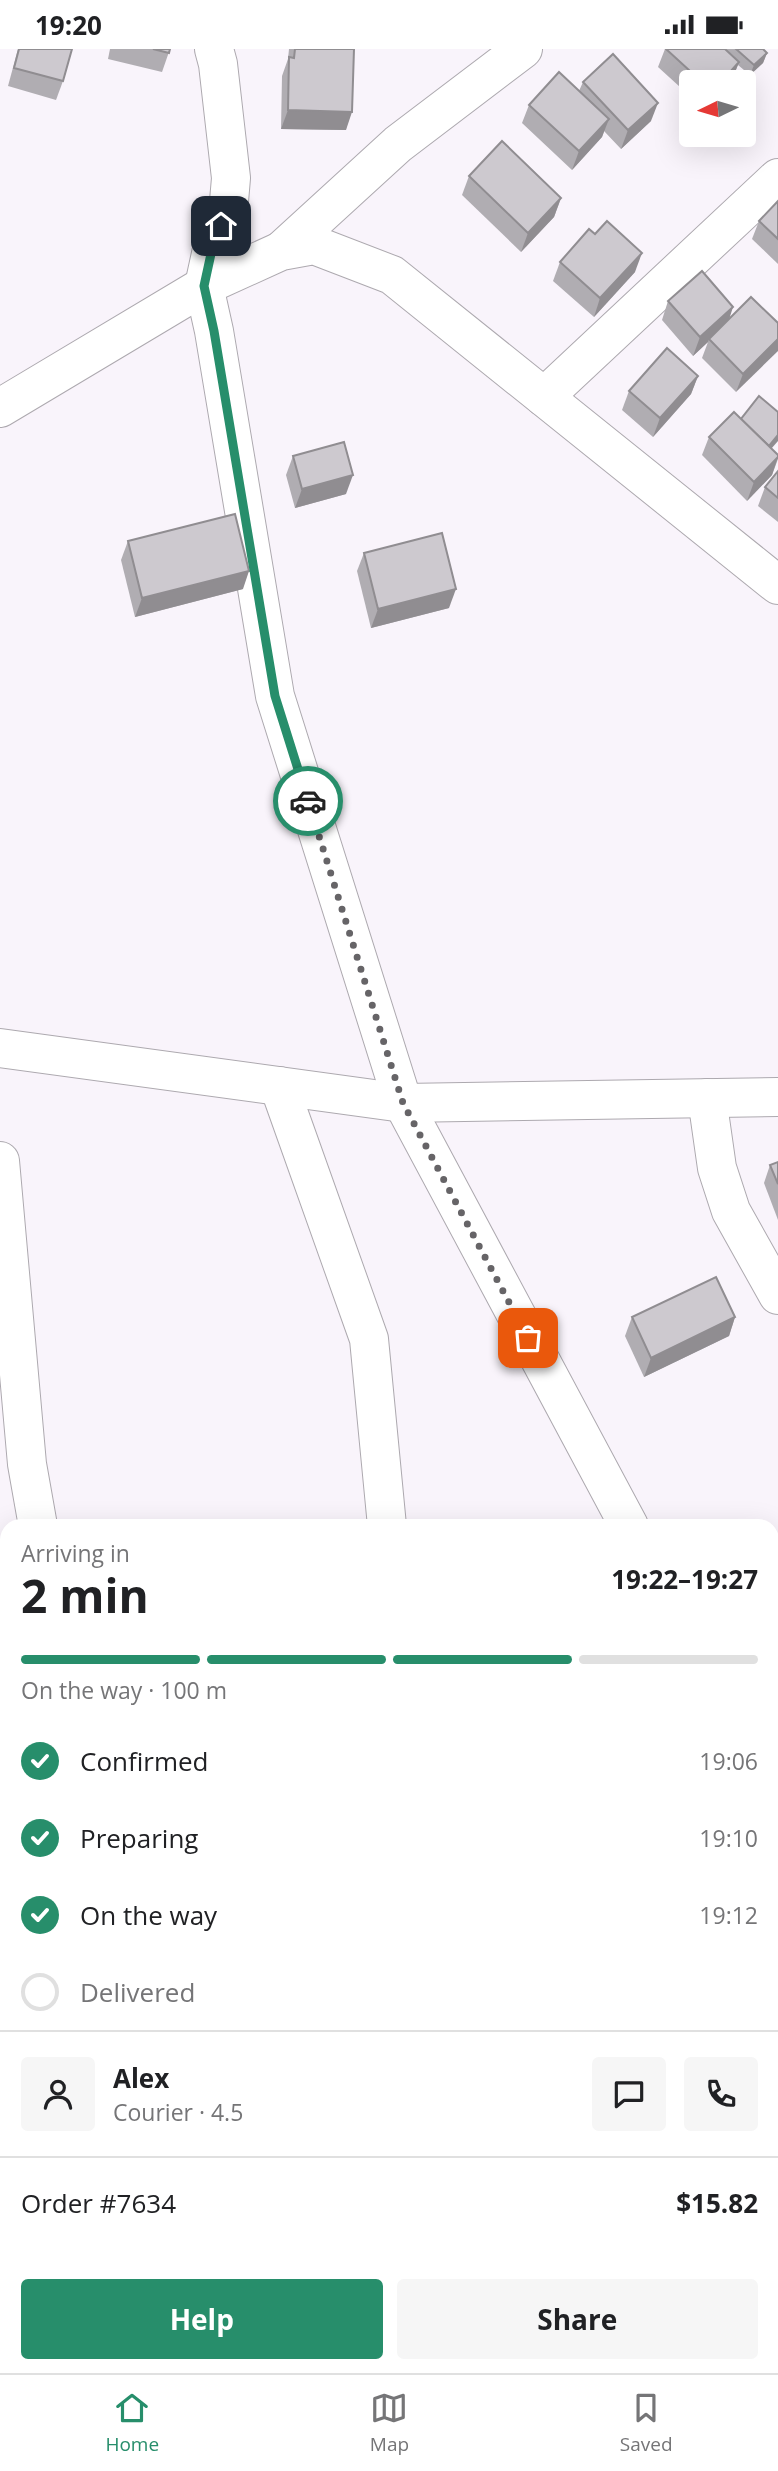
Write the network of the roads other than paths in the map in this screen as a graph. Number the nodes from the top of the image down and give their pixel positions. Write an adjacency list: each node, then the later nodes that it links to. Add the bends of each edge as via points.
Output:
1 (214, 49): 5 (street, via 231,178 228,213 214,240)
2 (523, 49): 4 (street, via 398,143)
3 (778, 179): 6 (street)
4 (281, 251): 5 (street); 6 (street, via 314,245 392,275)
5 (204, 286): 7 (street); 13 (street, via 275,696)
6 (544, 397): 8 (street)
7 (0, 408)
8 (778, 585)
9 (0, 1048): 10 (street)
10 (279, 1086): 13 (street); 18 (street, via 369,1339)
11 (778, 1097): 12 (street)
12 (707, 1098): 13 (street); 15 (street, via 717,1168 731,1212)
13 (403, 1103): 19 (street)
14 (0, 1161): 16 (street)
15 (778, 1295)
16 (14, 1462): 17 (street)
17 (35, 1519)
18 (386, 1519)
19 (625, 1519)

